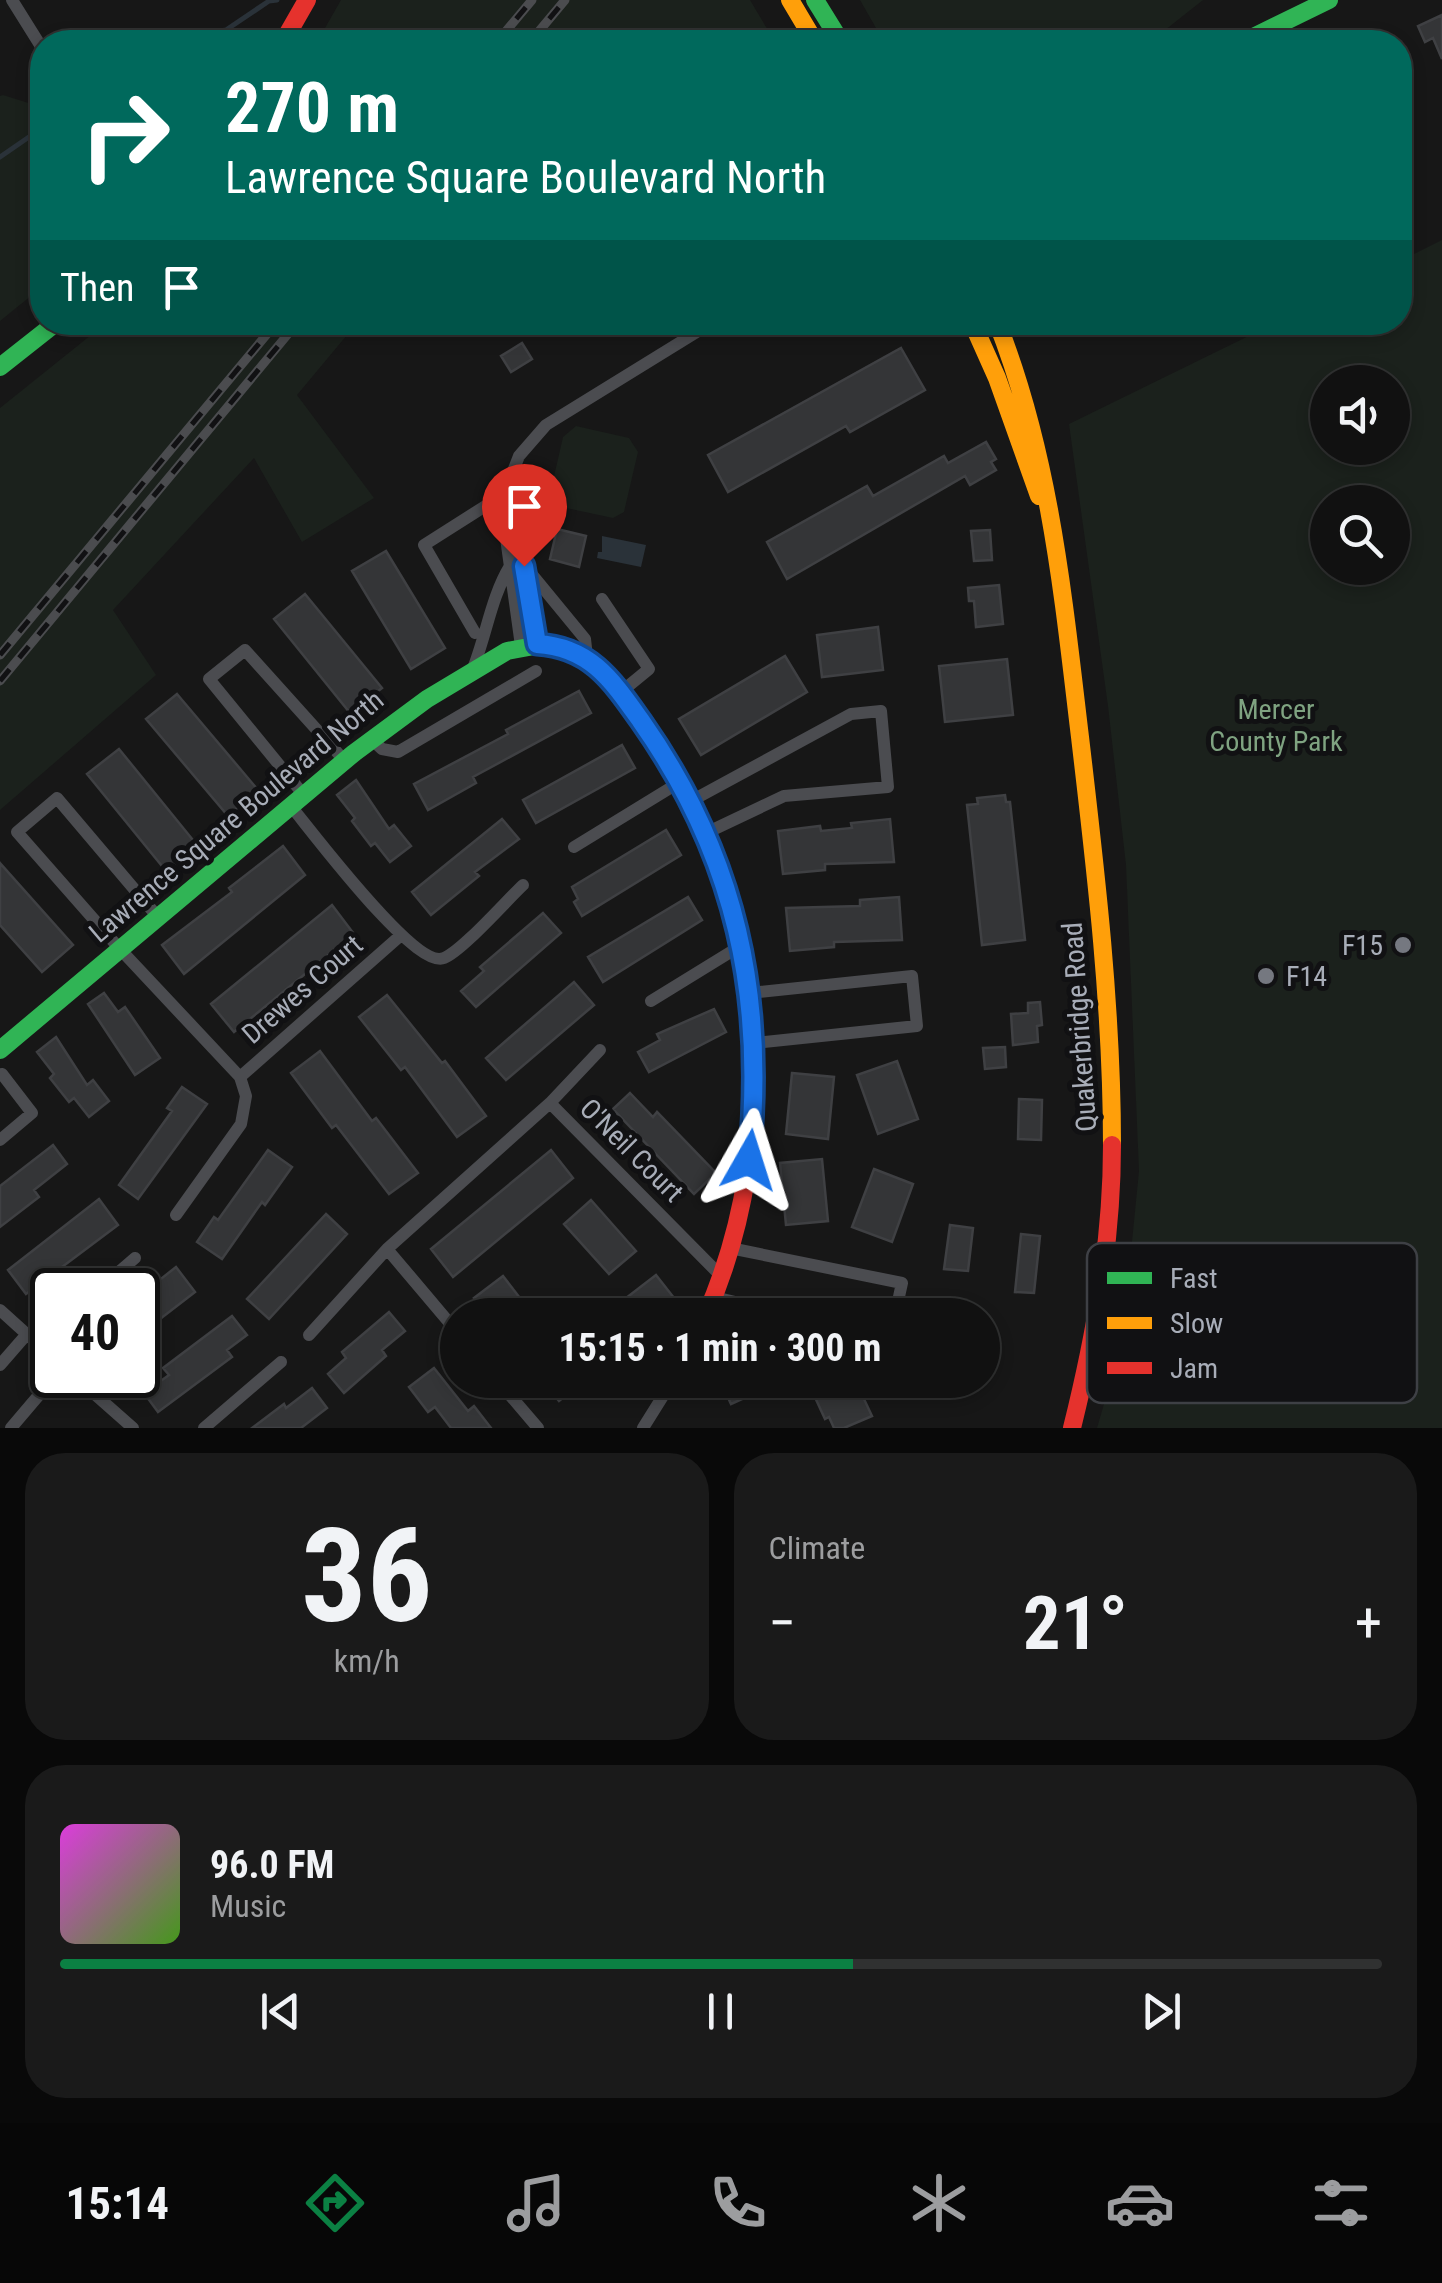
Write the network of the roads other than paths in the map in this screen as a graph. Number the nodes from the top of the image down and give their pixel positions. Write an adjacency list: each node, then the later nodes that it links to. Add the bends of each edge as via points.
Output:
1 (12, 0): 6 (street)
2 (307, 0): 7 (main road)
3 (790, 0): 8 (main road)
4 (815, 0): 9 (main road)
5 (1330, 0): 10 (main road)
6 (31, 30)
7 (290, 30)
8 (808, 30)
9 (834, 30)
10 (1268, 30)
11 (40, 335): 15 (main road)
12 (692, 335): 16 (street, via 546,426 520,456)
13 (978, 335): 19 (main road, via 1034,480)
14 (1002, 335): 19 (main road, via 1048,483)
15 (0, 367)
16 (501, 502): 17 (street); 20 (street, via 424,545)
17 (517, 565): 21 (street); 22 (street, via 585,639); 24 (street, via 500,581)
18 (602, 598): 25 (street, via 649,668)
19 (1067, 620): 48 (main road, Quakerbridge Road, via 1110,1012)
20 (475, 633)
21 (529, 645): 22 (main road); 24 (main road, Lawrence Square Boulevard North)
22 (587, 657): 25 (main road)
23 (536, 671): 26 (street, via 398,752)
24 (472, 672): 26 (main road, Lawrence Square Boulevard North)
25 (621, 692): 28 (main road)
26 (370, 738): 27 (main road, Lawrence Square Boulevard North)
27 (344, 760): 29 (main road, Lawrence Square Boulevard North); 29 (street, Drewes Court, via 245,650 208,679)
28 (680, 782): 30 (main road); 32 (street)
29 (296, 799): 34 (main road, Lawrence Square Boulevard North); 35 (street, Drewes Court)
30 (691, 801): 31 (main road); 31 (street, via 851,714 881,711 888,787 784,796)
31 (706, 834): 36 (main road)
32 (574, 847)
33 (523, 885): 35 (street, via 444,958 426,957)
34 (157, 916): 37 (main road, Lawrence Square Boulevard North); 37 (street, Drewes Court, via 56,798 17,832)
35 (400, 936): 44 (street, Drewes Court)
36 (742, 945): 38 (main road); 39 (street)
37 (119, 948): 41 (main road, Lawrence Square Boulevard North); 44 (street, Drewes Court)
38 (750, 993): 40 (main road); 40 (street, via 912,976 917,1026)
39 (652, 1001)
40 (754, 1043): 49 (main road, via 749,1160)
41 (0, 1050)
42 (600, 1050): 45 (street, O'Neil Court)
43 (2, 1074): 46 (street, via 32,1113)
44 (240, 1076): 47 (street, via 246,1096 241,1124)
45 (550, 1103): 50 (street, O'Neil Court); 53 (street, O'Neil Court)
46 (0, 1140)
47 (176, 1215)
48 (1108, 1243)
49 (730, 1248): 53 (main road); 56 (street, via 902,1283)
50 (387, 1249): 58 (street); 59 (street, O'Neil Court)
51 (135, 1258): 52 (street)
52 (123, 1268)
53 (721, 1276): 54 (main road)
54 (714, 1297): 55 (street)
55 (718, 1298)
56 (898, 1298)
57 (0, 1310): 60 (street)
58 (440, 1312)
59 (309, 1335)
60 (30, 1336)
61 (30, 1340): 64 (street)
62 (280, 1362): 71 (street)
63 (1087, 1364): 74 (main road, Quakerbridge Road)
64 (0, 1365)
65 (36, 1398): 69 (street)
66 (99, 1398): 70 (street)
67 (512, 1398): 72 (street)
68 (662, 1398): 73 (street)
69 (11, 1428)
70 (133, 1428)
71 (204, 1428)
72 (538, 1428)
73 (643, 1428)
74 (1072, 1428)

